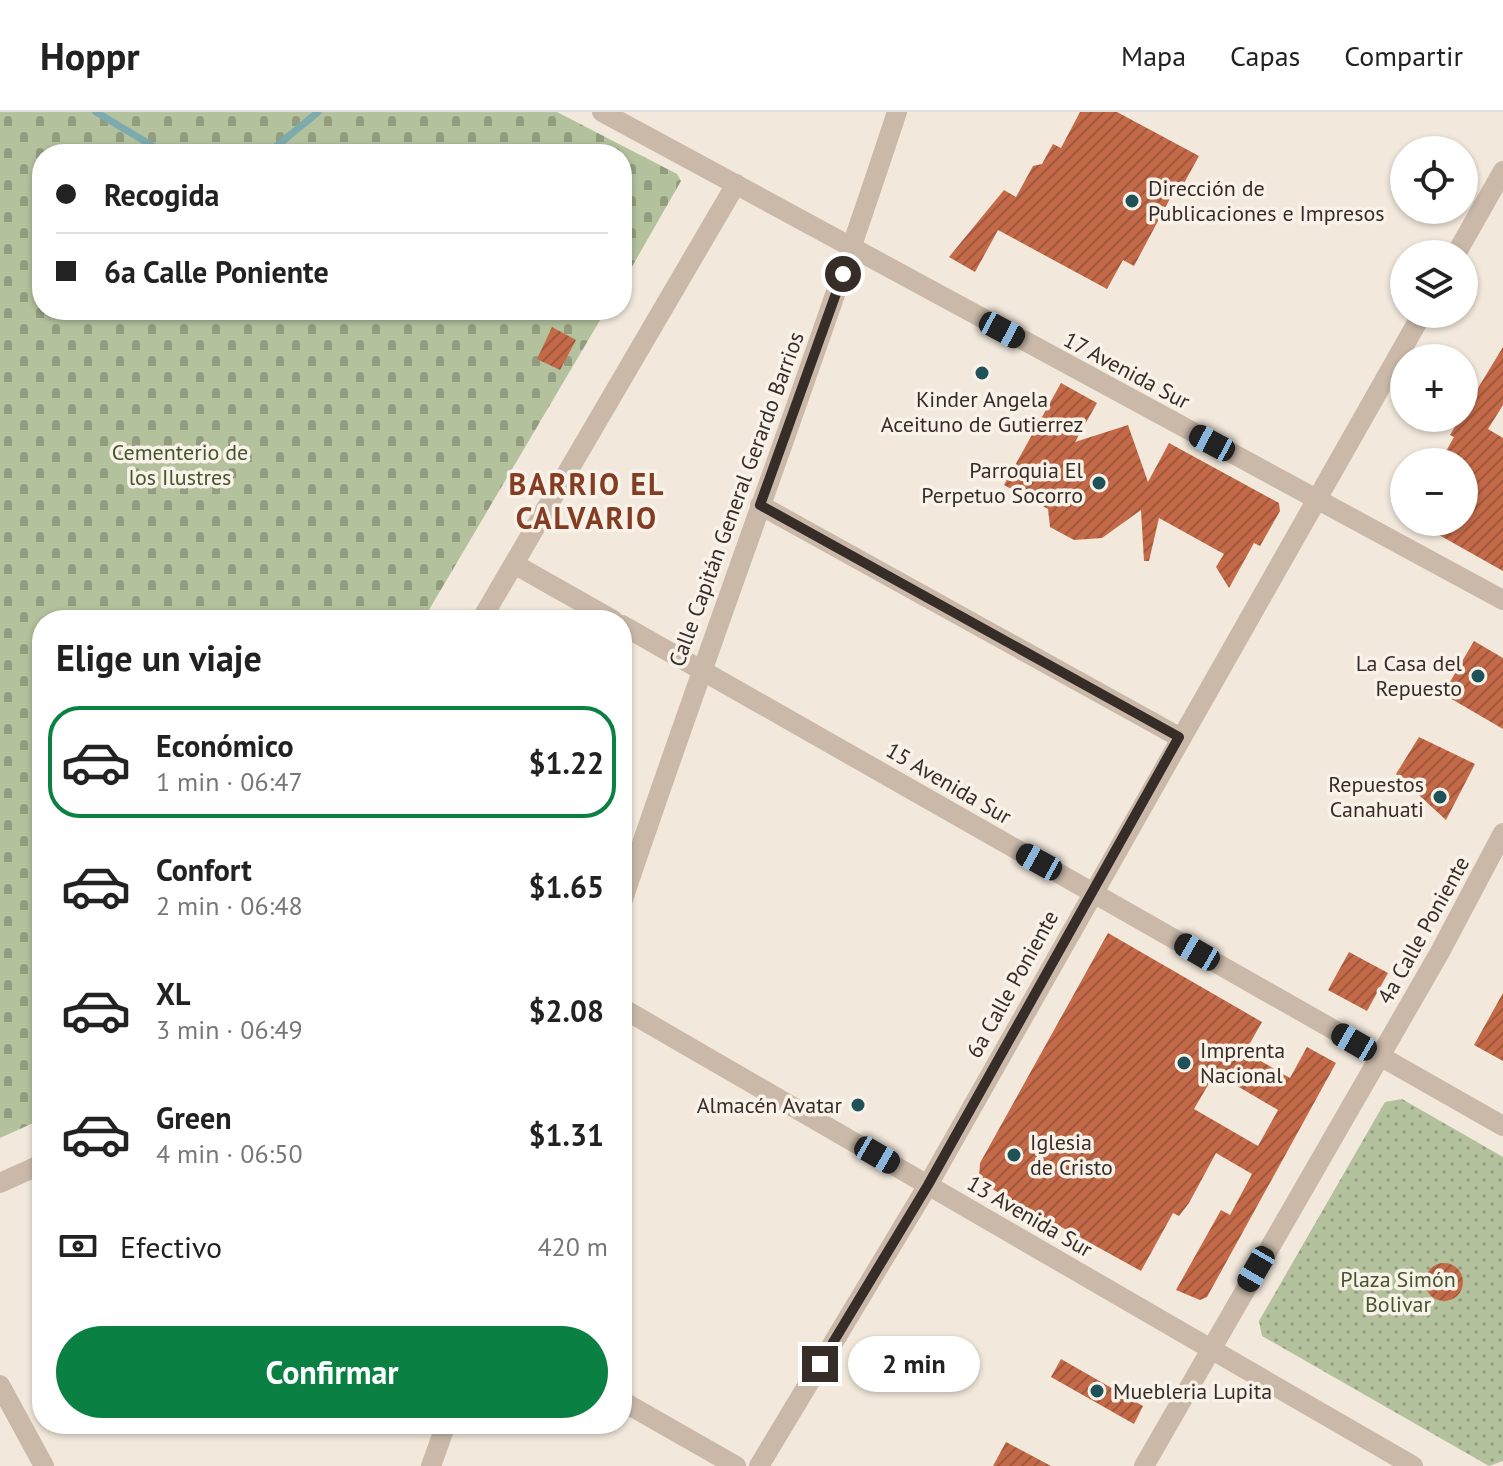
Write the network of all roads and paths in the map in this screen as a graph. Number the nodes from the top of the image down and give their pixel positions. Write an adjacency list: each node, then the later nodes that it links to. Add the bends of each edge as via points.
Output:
1 (602, 112): 4 (street, 17 Avenida Sur)
2 (897, 112): 6 (street, Calle Capitán General Gerardo Barrios)
3 (1503, 171): 5 (street)
4 (736, 184): 6 (street, 17 Avenida Sur); 10 (street)
5 (1464, 240)
6 (852, 249): 8 (street, 17 Avenida Sur); 9 (street, Calle Capitán General Gerardo Barrios)
7 (1414, 328): 8 (street, 6a Calle Poniente)
8 (1318, 499): 11 (street, 17 Avenida Sur); 16 (street, 6a Calle Poniente)
9 (760, 505): 15 (street, Calle Capitán General Gerardo Barrios); 16 (street)
10 (514, 564): 12 (street); 13 (street)
11 (1503, 600)
12 (487, 610)
13 (584, 610)
14 (632, 631): 15 (street, 15 Avenida Sur)
15 (700, 669): 18 (street, Calle Capitán General Gerardo Barrios); 19 (street, 15 Avenida Sur)
16 (1179, 737): 19 (street, 6a Calle Poniente)
17 (1503, 833): 21 (street, 4a Calle Poniente)
18 (632, 872)
19 (1091, 891): 21 (street, 15 Avenida Sur); 25 (street, 6a Calle Poniente)
20 (632, 1014): 25 (street, 13 Avenida Sur)
21 (1381, 1057): 22 (street, 15 Avenida Sur); 26 (street, 4a Calle Poniente)
22 (1503, 1126)
23 (32, 1168): 24 (street)
24 (5, 1178)
25 (928, 1185): 26 (street, 13 Avenida Sur); 33 (street, 6a Calle Poniente)
26 (1210, 1348): 34 (street, 4a Calle Poniente); 35 (street, 13 Avenida Sur)
27 (0, 1385): 30 (street)
28 (632, 1407): 32 (street)
29 (442, 1434): 31 (street)
30 (44, 1466)
31 (431, 1466)
32 (736, 1466)
33 (759, 1466)
34 (1144, 1466)
35 (1413, 1466)

